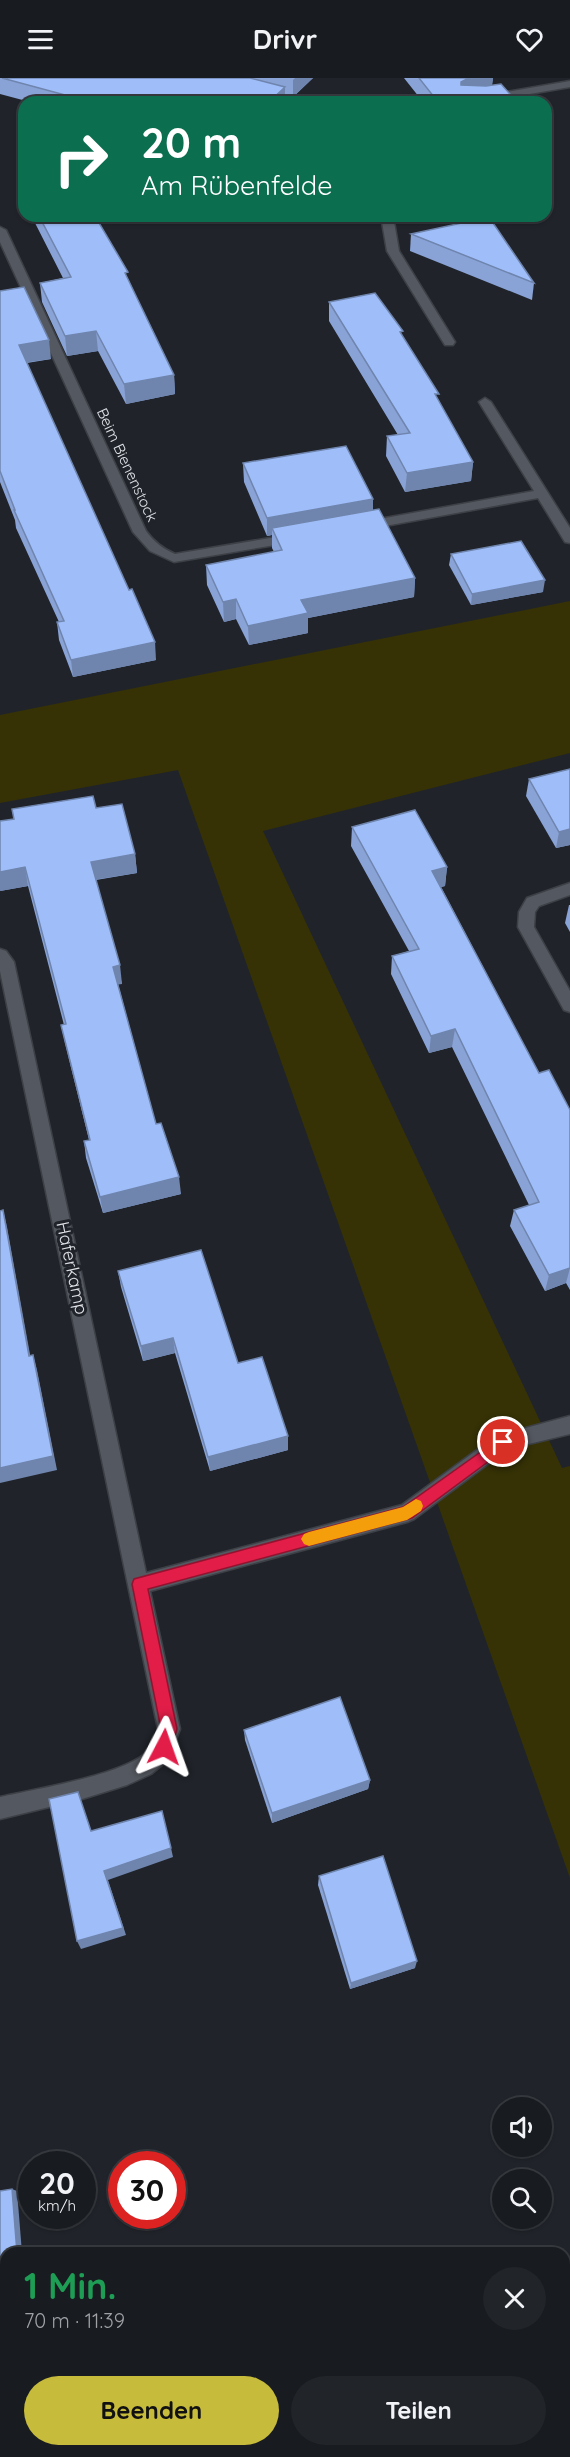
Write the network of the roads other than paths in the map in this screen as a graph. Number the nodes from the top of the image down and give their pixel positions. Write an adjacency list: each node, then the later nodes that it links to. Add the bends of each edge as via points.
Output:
1 (570, 84): 4 (street)
2 (253, 91): 3 (street)
3 (274, 96)
4 (501, 96)
5 (388, 222): 7 (street, via 393,251)
6 (0, 230): 11 (street, Beim Bienenstock, via 149,545 174,558 187,558)
7 (449, 342)
8 (485, 402): 9 (street)
9 (540, 494): 10 (street); 12 (street)
10 (354, 528)
11 (308, 536)
12 (570, 539)
13 (570, 889): 15 (street, via 533,902 525,919)
14 (0, 955): 17 (street, Haferkamp, via 6,962)
15 (570, 1006)
16 (570, 1425): 17 (street, via 503,1442 407,1513)
17 (139, 1584): 18 (street, Haferkamp, via 169,1729 164,1747 154,1760 130,1775)
18 (0, 1808)

